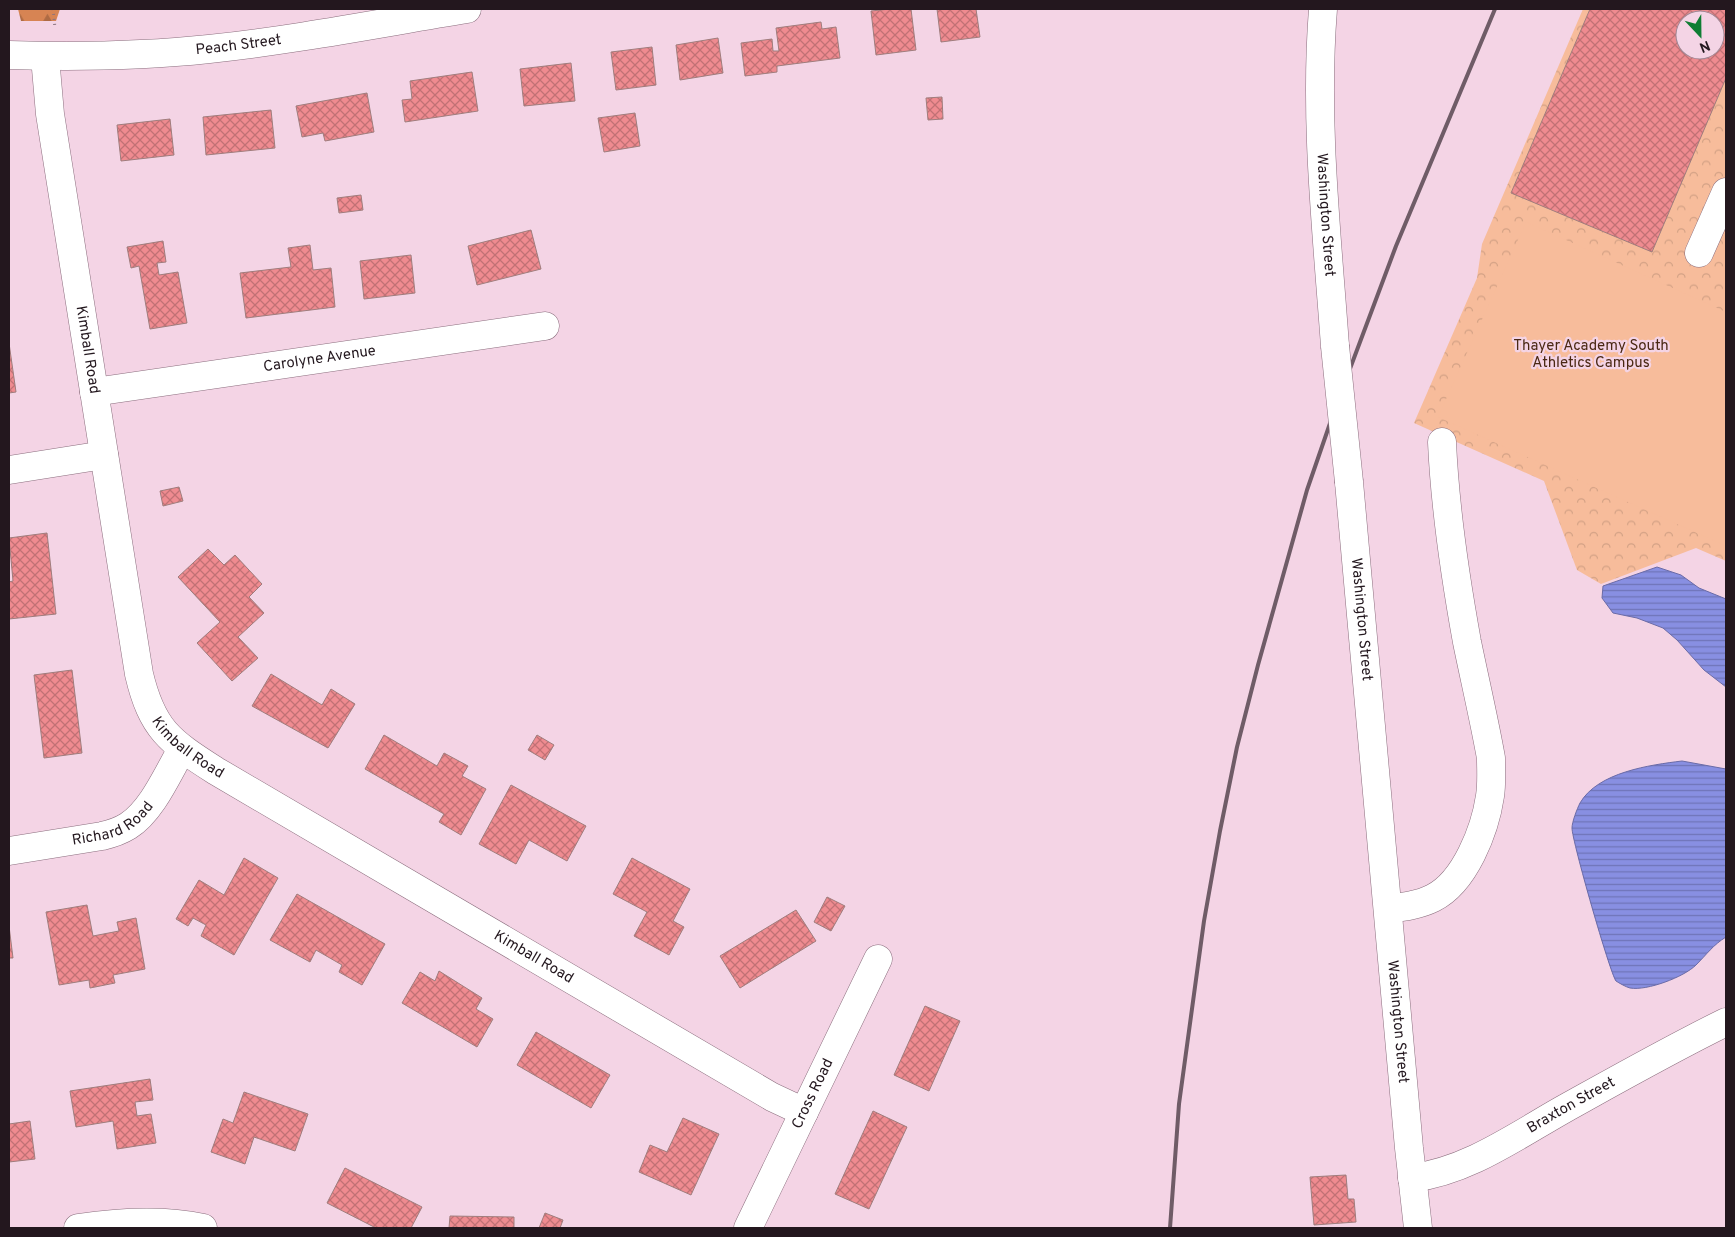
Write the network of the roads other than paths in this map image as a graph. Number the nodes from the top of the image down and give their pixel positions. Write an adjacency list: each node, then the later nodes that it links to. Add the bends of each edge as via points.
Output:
1 (467, 9): 4 (street, Peach Street, via 208,49)
2 (1323, 9): 14 (street, Washington Street, bridge, via 1322,141 1336,346)
3 (9, 55): 4 (street, Peach Street)
4 (45, 56): 8 (street, Kimball Road, via 50,114)
5 (1726, 192): 6 (street)
6 (1699, 253)
7 (545, 326): 8 (street, Carolyne Avenue)
8 (94, 392): 10 (street, Kimball Road)
9 (1442, 442): 14 (street, via 1461,607 1491,758 1490,797 1475,845 1446,890 1420,904)
10 (104, 455): 11 (street); 12 (street, Kimball Road, via 143,692 157,723)
11 (9, 470)
12 (182, 749): 13 (street, Richard Road, via 148,807 128,826 102,836); 17 (street, Kimball Road, via 772,1097)
13 (9, 851)
14 (1388, 908): 18 (street, Washington Street)
15 (878, 959): 17 (street, Cross Road)
16 (1726, 1022): 18 (street, Braxton Street, via 1472,1160 1440,1173)
17 (804, 1112): 21 (street, Cross Road)
18 (1412, 1178): 22 (street, Washington Street)
19 (78, 1228): 20 (street, via 144,1223)
20 (203, 1228)
21 (748, 1228)
22 (1418, 1228)

